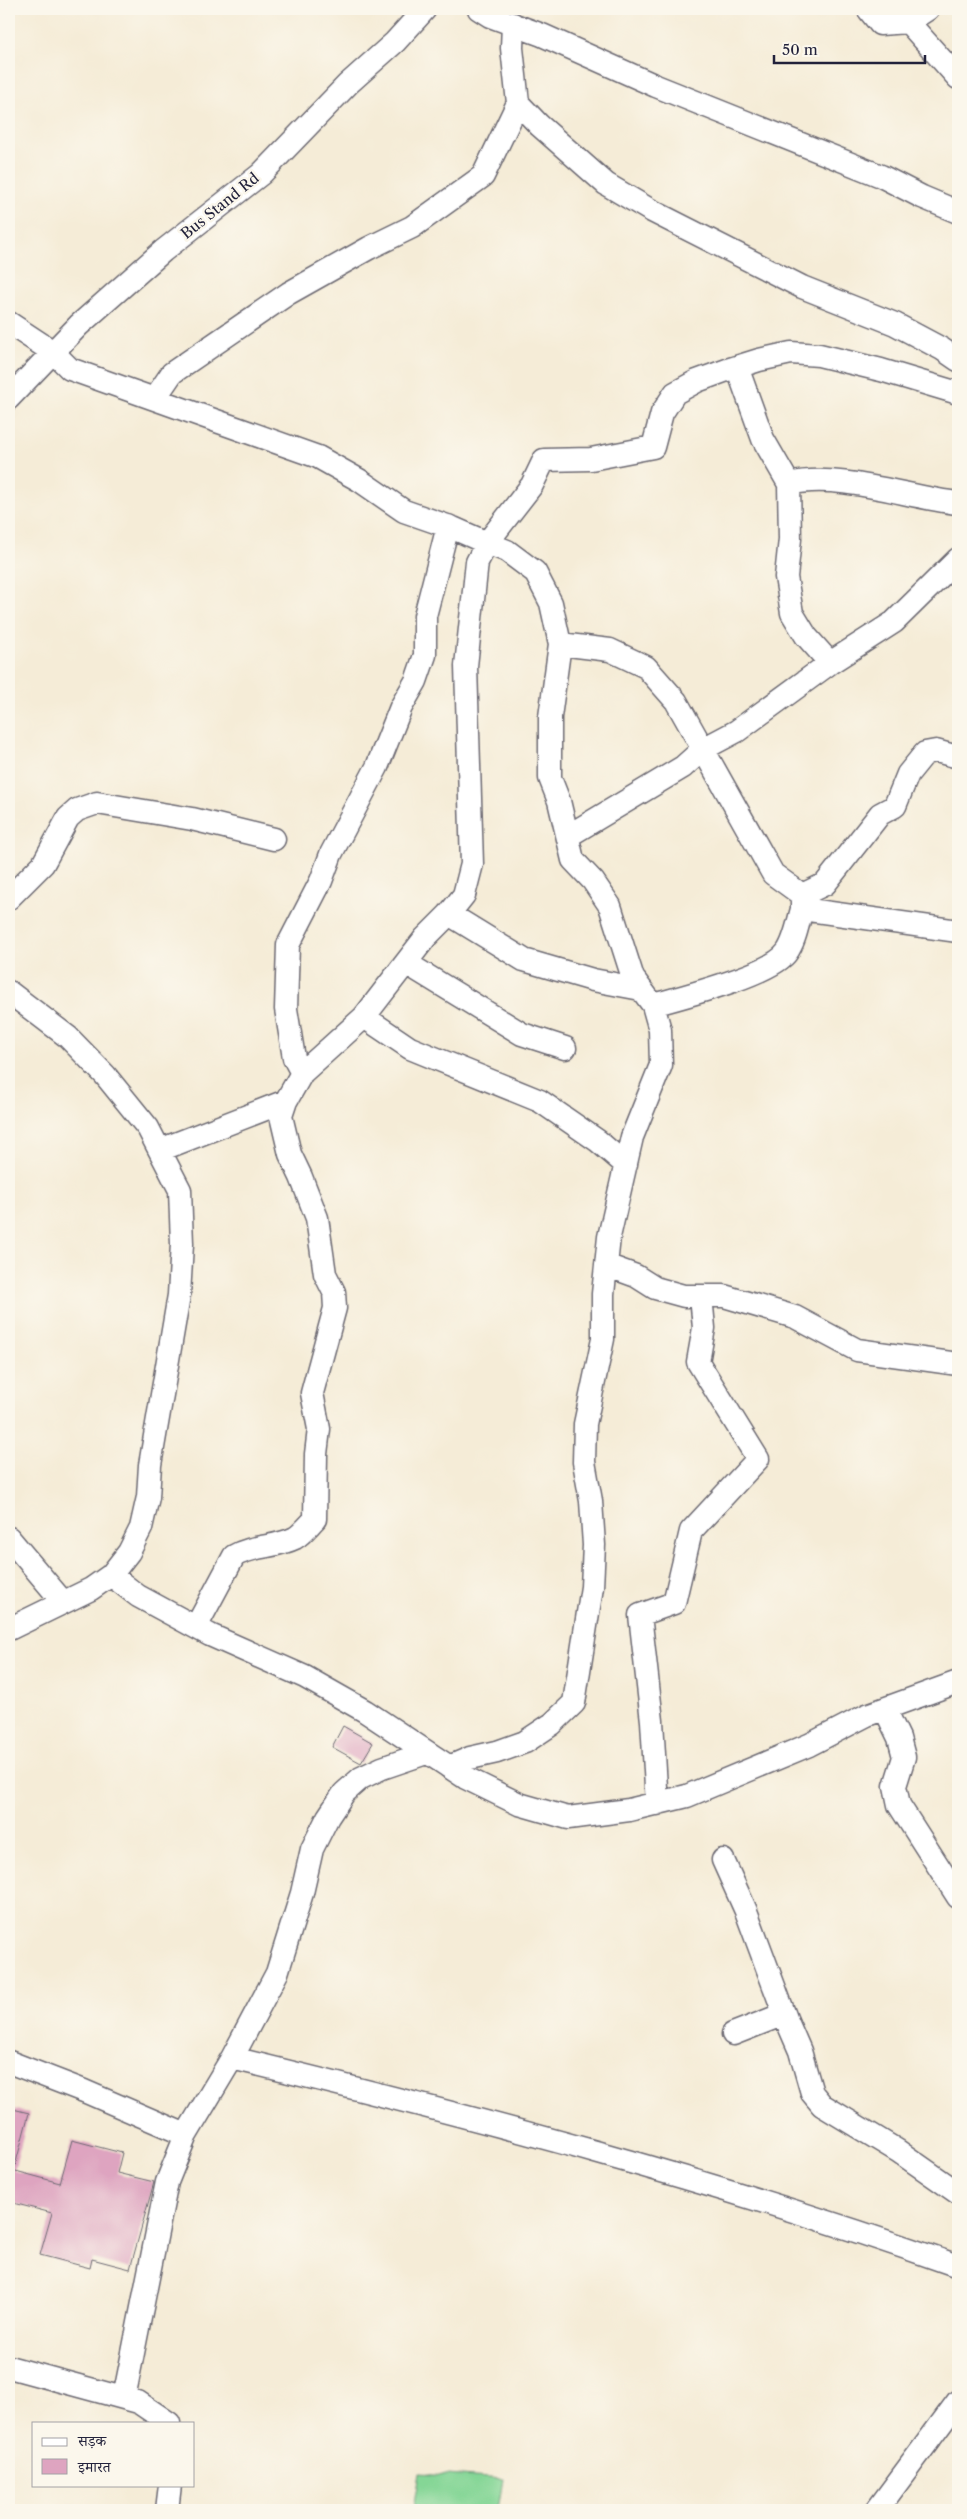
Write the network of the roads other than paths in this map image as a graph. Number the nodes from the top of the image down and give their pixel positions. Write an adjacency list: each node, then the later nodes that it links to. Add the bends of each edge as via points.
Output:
1 (425, 9): 11 (street, Bus Stand Rd, via 261,174 163,251)
2 (479, 9): 6 (street)
3 (868, 9): 5 (street, via 880,24)
4 (928, 9): 5 (street)
5 (908, 22): 7 (street)
6 (513, 24): 8 (street, via 512,48); 9 (street, via 656,86 881,176)
7 (958, 78)
8 (518, 103): 12 (street, via 606,184 650,210 802,286 895,324); 16 (street, via 483,176 412,227 281,298 172,373)
9 (958, 212)
10 (9, 323): 11 (street)
11 (53, 352): 15 (street, Bus Stand Rd); 16 (street, via 70,369)
12 (958, 360)
13 (737, 367): 14 (street, via 791,353 819,355 910,377); 17 (street, via 763,438); 20 (street, via 697,381 675,393 662,413 653,447 590,459 544,460 532,484)
14 (958, 393)
15 (9, 398)
16 (155, 398): 19 (street, via 318,457 404,511)
17 (789, 484): 18 (street, via 806,480 838,482); 23 (street, via 790,539 786,576 792,612 806,636)
18 (958, 503)
19 (448, 526): 20 (street); 37 (street, via 425,616 425,655 416,681 288,945 286,1009 294,1058)
20 (488, 543): 22 (street, via 507,551 535,572 551,603); 30 (street, via 477,562 466,666 472,864 464,895)
21 (958, 559): 23 (street, via 894,622)
22 (560, 644): 24 (street, via 610,650 646,667 676,701); 26 (street, via 548,746 550,778)
23 (830, 663): 24 (street, via 737,731)
24 (703, 749): 26 (street, via 683,767); 29 (street, via 773,874)
25 (958, 757): 29 (street, via 936,750 925,753 908,774 895,806 880,814 825,884)
26 (568, 836): 34 (street, via 573,860 610,906 633,978)
27 (274, 839): 28 (street, via 192,819 97,803 77,810 68,818 43,864)
28 (9, 898)
29 (802, 902): 31 (street); 34 (street, via 788,952 777,963 722,984)
30 (449, 914): 32 (street, via 424,938); 34 (street, via 524,960)
31 (958, 931)
32 (406, 963): 35 (street); 36 (street, via 522,1034)
33 (9, 992): 39 (street, via 68,1037 105,1075 148,1128)
34 (647, 997): 40 (street, via 660,1030 661,1065 632,1137)
35 (364, 1017): 37 (street); 40 (street, via 410,1048 540,1101 598,1141)
36 (565, 1048)
37 (302, 1074): 38 (street)
38 (286, 1101): 39 (street); 47 (street, via 281,1116 284,1133 317,1218 324,1274 334,1292 335,1308 312,1393 319,1429 315,1519 296,1537 244,1550 234,1556)
39 (160, 1150): 45 (street, via 180,1190 182,1244 179,1295 141,1528 129,1552)
40 (626, 1165): 41 (street, via 609,1237)
41 (606, 1265): 42 (street, via 636,1276 656,1288 684,1296); 52 (street, via 602,1339 585,1424 584,1462 594,1546 592,1587 574,1703 552,1724 525,1742 470,1758)
42 (701, 1296): 43 (street, via 724,1296 795,1317 857,1350); 53 (street, via 704,1328 698,1362 758,1460 691,1531 674,1603 640,1615)
43 (958, 1364)
44 (9, 1538): 46 (street)
45 (111, 1575): 46 (street); 47 (street, via 138,1596)
46 (63, 1602): 48 (street)
47 (196, 1627): 51 (street, via 305,1677 365,1711)
48 (9, 1629)
49 (958, 1682): 50 (street)
50 (885, 1709): 53 (street, via 749,1771 687,1796); 55 (street, via 904,1757 895,1786 899,1805)
51 (426, 1753): 52 (street); 58 (street, via 361,1778 344,1794 328,1817 312,1849 277,1973)
52 (449, 1768): 53 (street, via 519,1804 568,1818)
53 (657, 1804)
54 (723, 1860): 56 (street, via 746,1911)
55 (958, 1897)
56 (784, 2014): 57 (street); 61 (street, via 812,2093 822,2105 898,2151)
57 (733, 2034)
58 (232, 2058): 60 (street); 62 (street, via 401,2099 708,2184)
59 (9, 2062): 60 (street)
60 (186, 2135): 64 (street, via 167,2182)
61 (958, 2193)
62 (958, 2266)
63 (9, 2367): 64 (street)
64 (124, 2398): 66 (street, via 138,2402)
65 (958, 2401): 69 (street)
66 (168, 2422)
67 (170, 2486): 68 (street)
68 (167, 2510)
69 (878, 2510)

